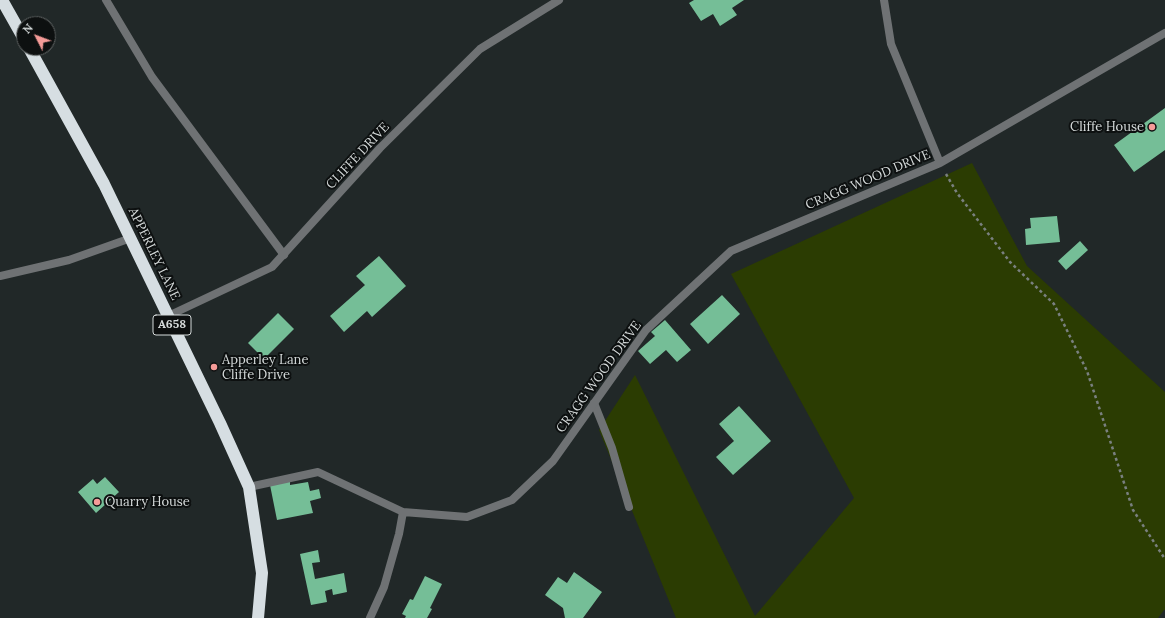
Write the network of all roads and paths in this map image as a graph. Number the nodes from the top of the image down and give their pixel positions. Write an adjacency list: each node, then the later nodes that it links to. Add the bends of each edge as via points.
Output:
1 (2, 0): 5 (highway)
2 (106, 0): 10 (street, via 152,77)
3 (559, 0): 10 (street, CLIFFE DRIVE, via 480,49 380,148)
4 (884, 0): 8 (street, via 891,44)
5 (16, 25)
6 (1165, 33): 8 (street, CRAGG WOOD DRIVE)
7 (33, 56): 9 (highway, APPERLEY LANE / A658, via 104,184)
8 (940, 163): 13 (street, CRAGG WOOD DRIVE, via 731,251 646,330); 17 (path, via 956,194 1010,262 1054,304 1087,371 1133,510)
9 (130, 238): 11 (street, via 69,260); 12 (highway, APPERLEY LANE / A658)
10 (284, 255): 12 (street, CLIFFE DRIVE, via 272,267)
11 (0, 276)
12 (168, 316): 14 (highway, APPERLEY LANE / A658)
13 (594, 403): 15 (street, via 612,448); 16 (street, CRAGG WOOD DRIVE, via 553,461 512,500 467,517)
14 (248, 487): 16 (street, CRAGG WOOD DRIVE, via 318,472); 18 (highway, APPERLEY LANE / A658, via 262,573)
15 (629, 507)
16 (404, 512): 19 (street, via 384,587)
17 (1165, 560)
18 (258, 618)
19 (370, 618)

